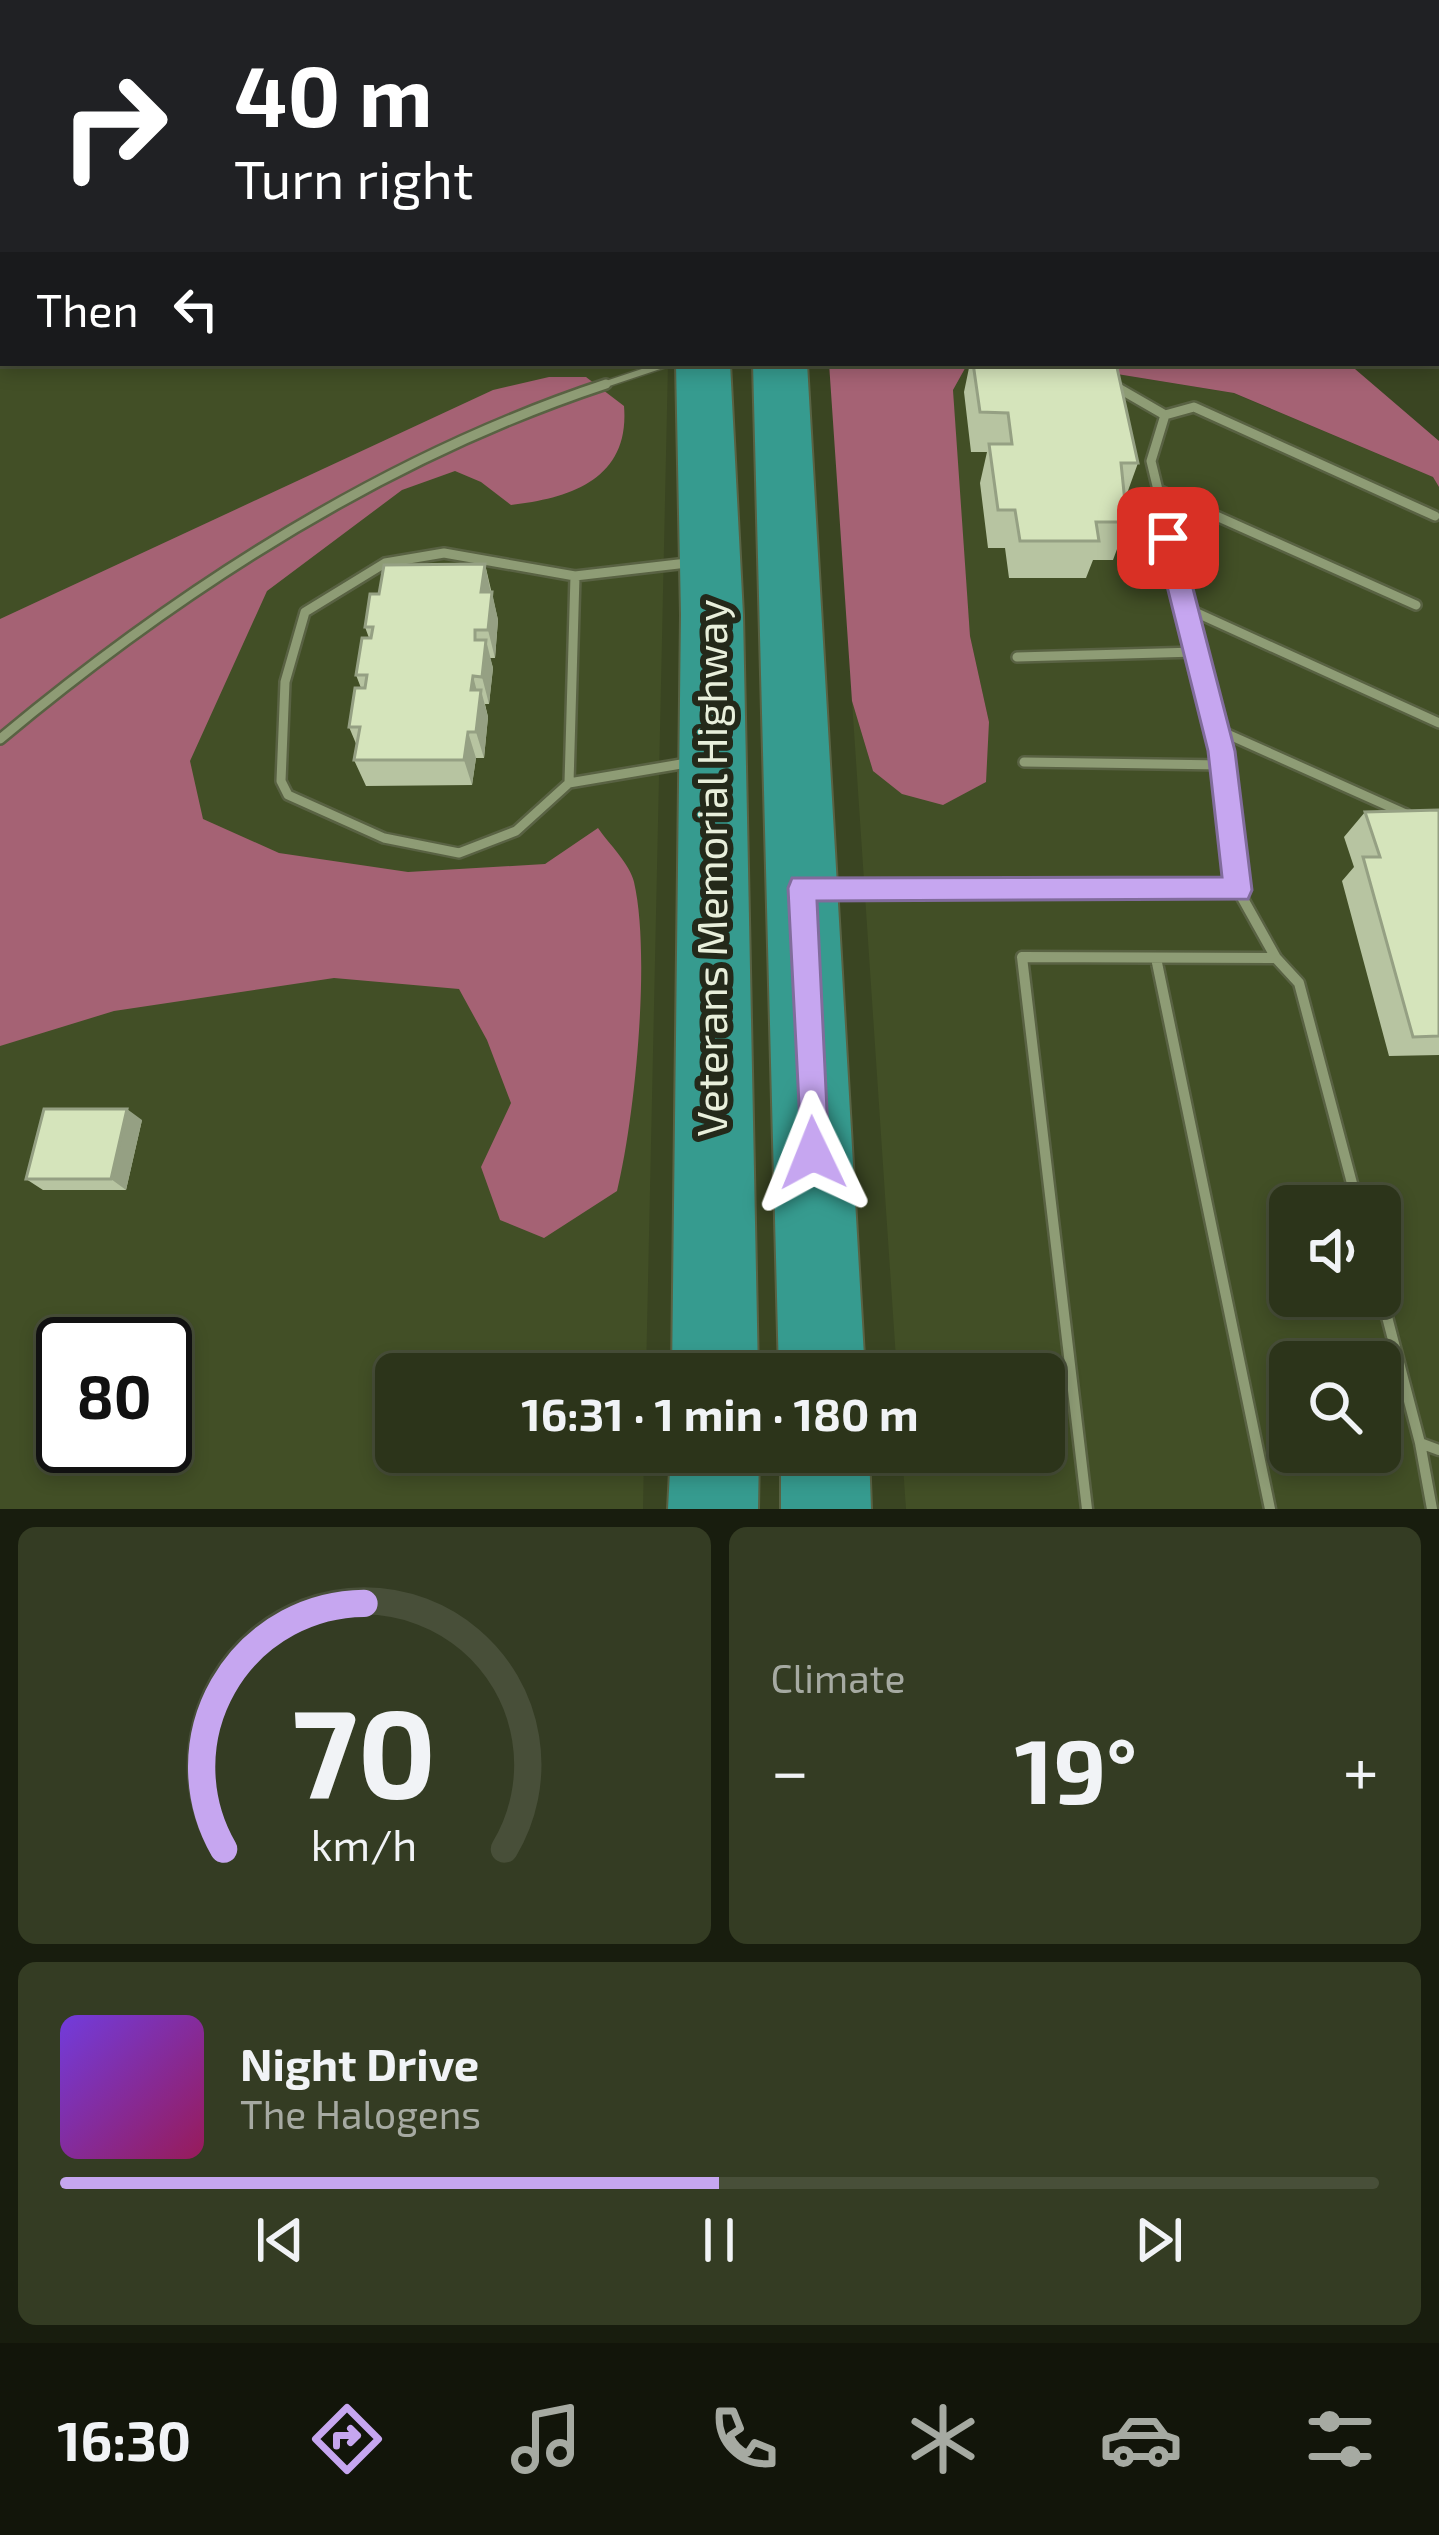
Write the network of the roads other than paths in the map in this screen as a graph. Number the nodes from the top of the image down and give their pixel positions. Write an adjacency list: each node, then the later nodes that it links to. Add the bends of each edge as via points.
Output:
1 (661, 366): 16 (lane, via 562,398 230,563)
2 (704, 366): 8 (highway, Veterans Memorial Highway)
3 (780, 366): 22 (highway, Veterans Memorial Highway)
4 (1094, 374): 5 (lane)
5 (1165, 416): 6 (lane, via 1151,460); 7 (lane, via 1194,407)
6 (1158, 490): 10 (lane); 11 (lane)
7 (1435, 517)
8 (710, 560): 9 (lane); 17 (highway, Veterans Memorial Highway)
9 (575, 576): 20 (lane); 20 (lane, via 444,553 385,562 305,612 285,682 281,781 288,795 384,838 459,854 516,831)
10 (1416, 605)
11 (1186, 608): 12 (lane); 14 (lane)
12 (1196, 652): 13 (lane); 15 (lane)
13 (1017, 657)
14 (1439, 723)
15 (1216, 729): 19 (lane); 21 (lane)
16 (0, 739)
17 (712, 760): 20 (lane); 28 (highway, Veterans Memorial Highway)
18 (1024, 762): 19 (lane)
19 (1223, 765): 23 (lane)
20 (568, 783)
21 (1406, 814)
22 (802, 888): 23 (lane); 29 (highway, Veterans Memorial Highway)
23 (1238, 890): 25 (lane)
24 (1156, 958): 25 (lane); 36 (lane, via 1022,957); 37 (lane)
25 (1276, 958): 26 (lane, via 1299,983)
26 (1352, 1185)
27 (1387, 1317): 30 (lane)
28 (715, 1353)
29 (821, 1353)
30 (1420, 1443): 31 (lane); 38 (lane)
31 (1439, 1450)
32 (714, 1473): 34 (highway)
33 (825, 1473): 35 (highway)
34 (713, 1509)
35 (826, 1509)
36 (1088, 1509)
37 (1270, 1509)
38 (1432, 1509)

